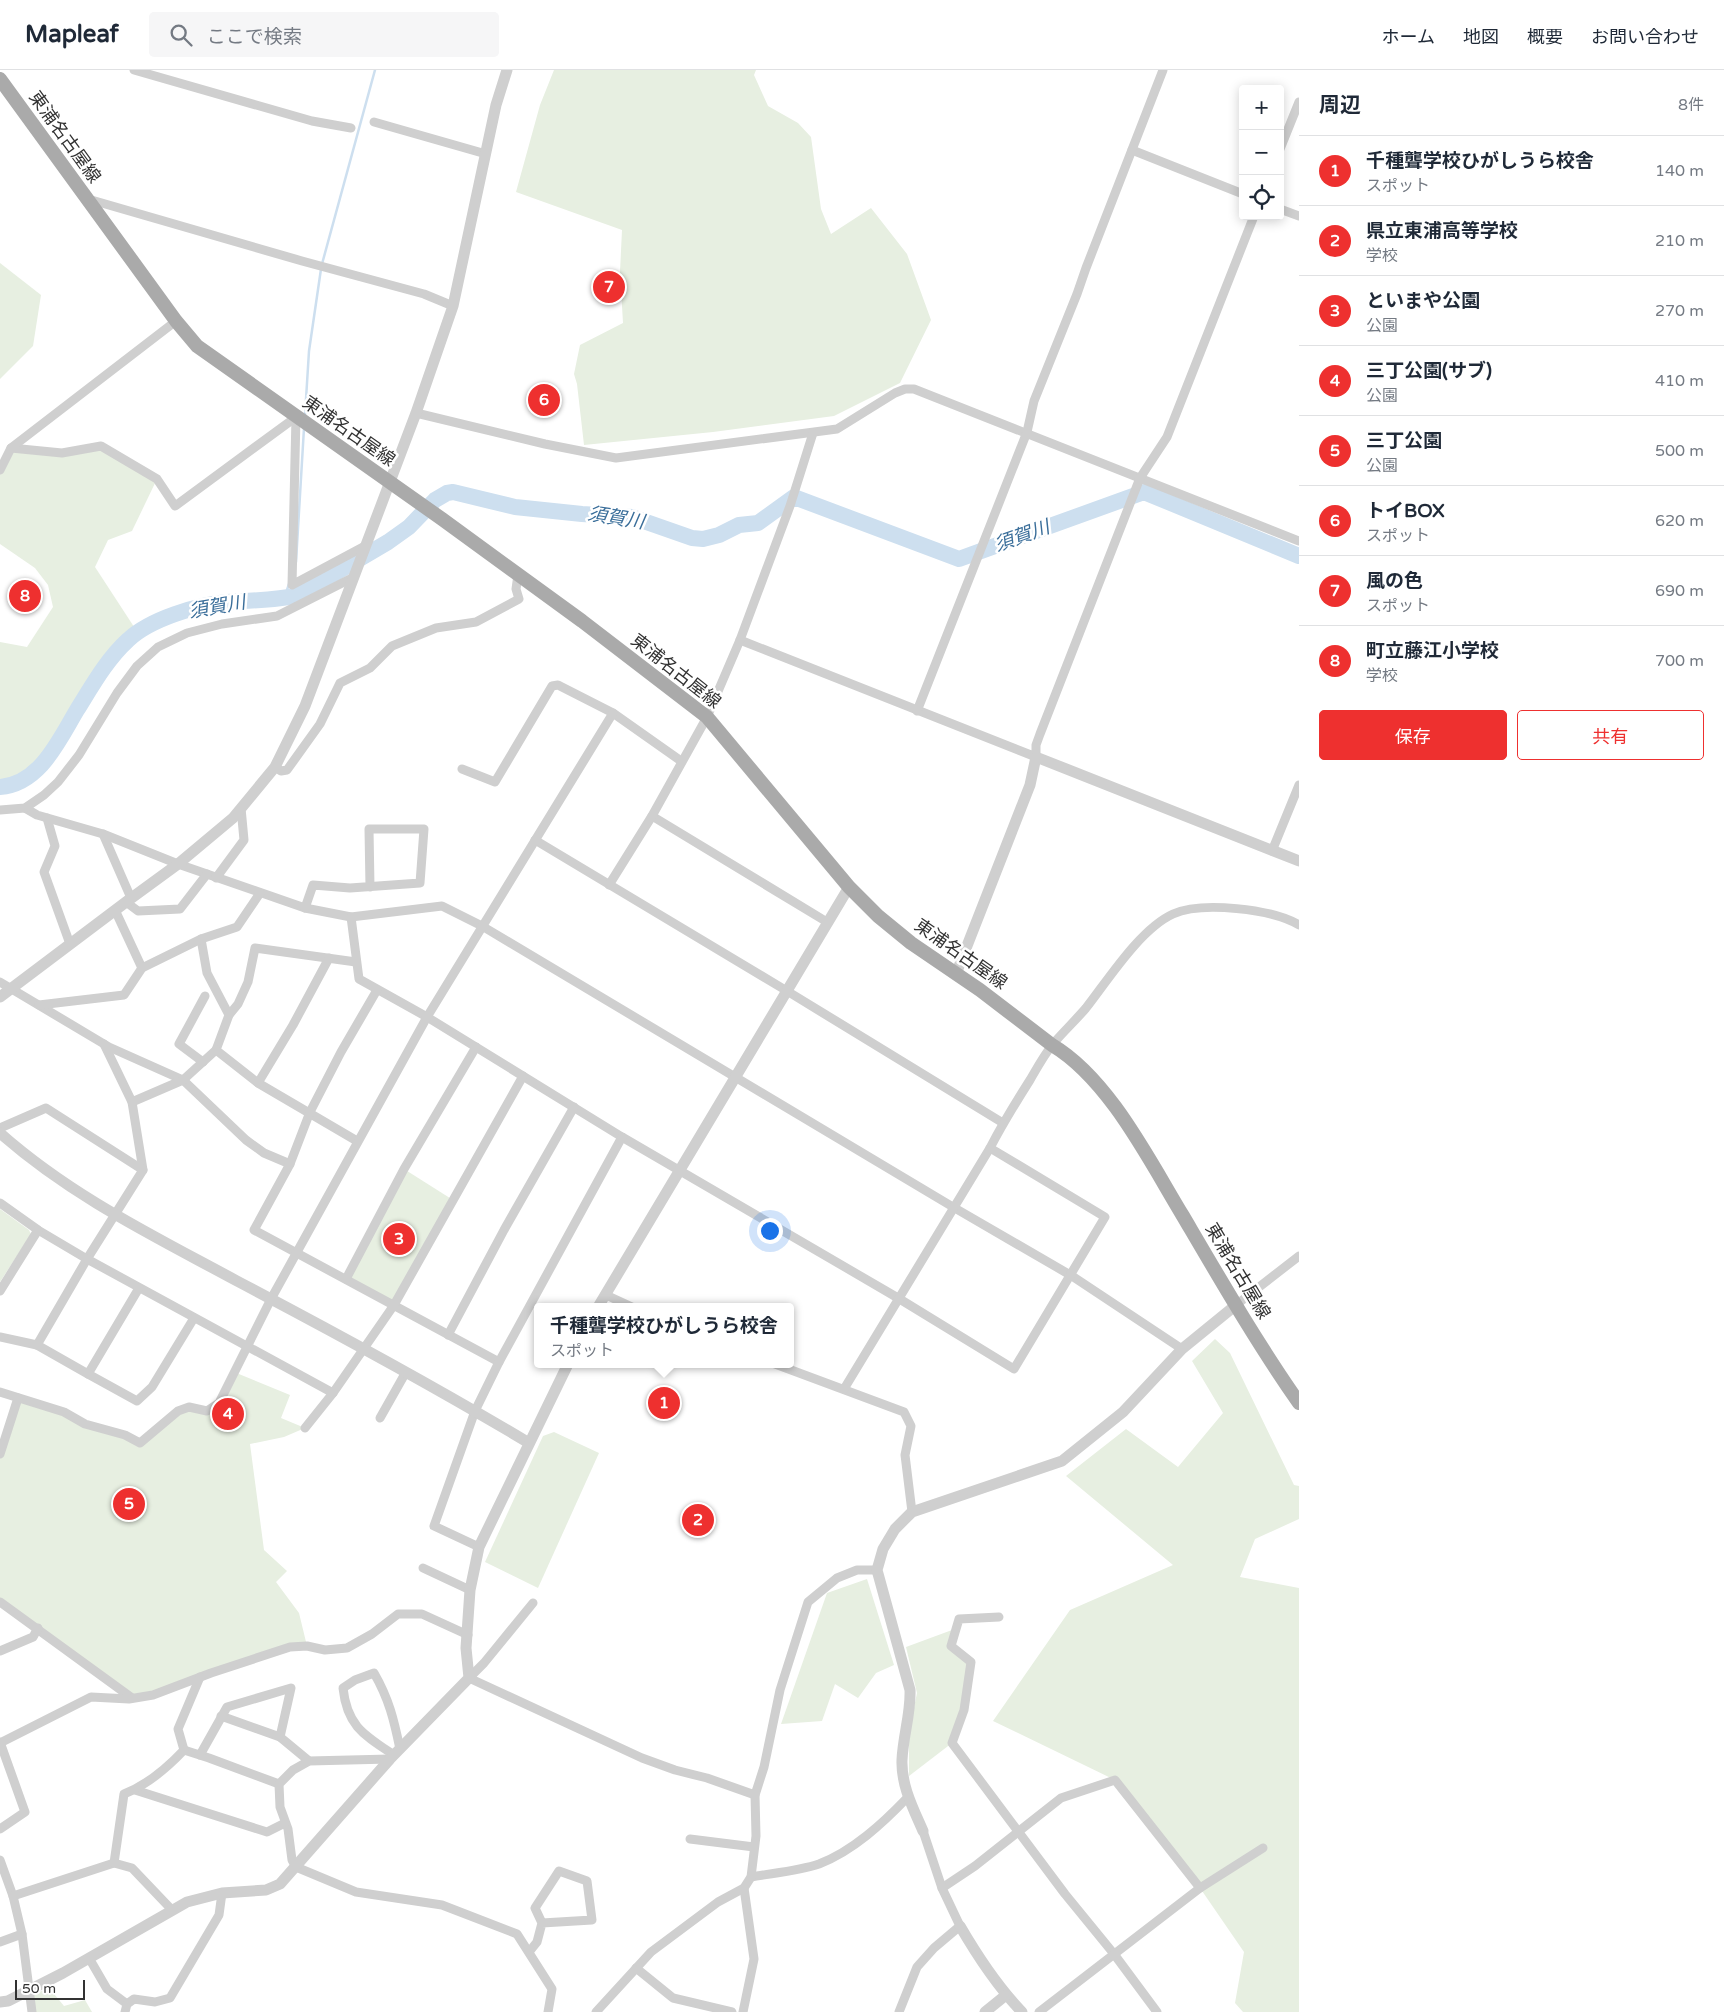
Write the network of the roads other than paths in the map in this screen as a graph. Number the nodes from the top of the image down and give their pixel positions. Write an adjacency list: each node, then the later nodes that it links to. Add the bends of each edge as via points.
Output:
1 (134, 70): 7 (street, via 312,121)
2 (507, 70): 10 (street)
3 (1163, 70): 9 (street)
4 (2, 78): 12 (main road, 東浦名古屋線)
5 (1299, 102): 8 (street)
6 (374, 122): 10 (street)
7 (351, 128)
8 (1284, 139)
9 (1132, 150): 11 (street); 20 (street, via 1034,401)
10 (486, 154): 16 (street)
11 (1239, 192)
12 (88, 199): 16 (street, via 424,294); 17 (main road, 東浦名古屋線)
13 (1284, 210): 14 (street)
14 (1299, 216)
15 (1252, 220): 24 (street, via 1167,437)
16 (454, 306): 18 (street)
17 (176, 321): 19 (main road, 東浦名古屋線, via 197,346); 22 (street)
18 (416, 413): 21 (street, via 616,458); 25 (street)
19 (302, 421): 22 (street, via 175,506 157,479 101,446 62,453); 25 (main road, 東浦名古屋線); 27 (street, via 292,585)
20 (1027, 432): 21 (street, via 914,389 905,389 837,429); 24 (street); 31 (street)
21 (813, 433): 30 (street, via 790,506)
22 (11, 448): 23 (street)
23 (0, 470)
24 (1140, 478): 26 (street); 34 (street, via 1040,734)
25 (389, 482): 27 (street); 28 (main road, 東浦名古屋線)
26 (1299, 541)
27 (366, 546): 29 (street)
28 (518, 575): 33 (main road, 東浦名古屋線); 36 (street, via 516,589 519,599 476,622 436,628 392,646 370,668 340,683 320,724 294,762 287,770)
29 (353, 578): 36 (street, via 305,706); 39 (street, via 277,616 222,624 187,633 158,646 137,666 117,693 79,755 58,782)
30 (740, 640): 31 (street); 33 (street)
31 (917, 711): 34 (street)
32 (613, 713): 35 (street); 37 (street, via 558,685 552,686 495,782); 45 (street)
33 (707, 717): 35 (street); 52 (main road, 東浦名古屋線)
34 (1036, 757): 46 (street); 66 (street, via 1030,785)
35 (681, 761): 42 (street)
36 (275, 767): 40 (street)
37 (462, 769)
38 (1299, 785): 46 (street)
39 (25, 808): 41 (street); 43 (street)
40 (241, 808): 48 (street); 49 (street, via 244,840)
41 (0, 810)
42 (652, 816): 50 (street); 58 (street)
43 (47, 818): 44 (street); 62 (street, via 55,846 44,872)
44 (104, 834): 48 (street); 54 (street)
45 (535, 840): 50 (street); 60 (street)
46 (1272, 851): 47 (street)
47 (1299, 861)
48 (178, 864): 49 (street); 54 (street)
49 (212, 876): 53 (street); 54 (street, via 180,909 138,911)
50 (609, 885): 70 (street)
51 (370, 886): 51 (street, via 420,883 424,829 369,829); 55 (street, via 313,885)
52 (849, 887): 58 (street); 66 (main road, 東浦名古屋線, via 911,943)
53 (260, 893): 55 (street); 61 (street, via 237,928)
54 (128, 900): 56 (street)
55 (305, 908): 57 (street)
56 (114, 910): 62 (street); 65 (street)
57 (352, 917): 60 (street, via 442,906); 64 (street)
58 (827, 922): 70 (street)
59 (1299, 925): 77 (street, via 1267,913 1238,909 1198,909 1174,914 1152,928)
60 (482, 926): 75 (street); 82 (street)
61 (201, 939): 65 (street); 74 (street, via 206,973)
62 (70, 944): 68 (street)
63 (328, 958): 64 (street); 74 (street, via 255,948 248,982); 84 (street)
64 (356, 962): 69 (street, via 359,979)
65 (142, 968): 73 (street, via 124,995)
66 (956, 974): 77 (main road, 東浦名古屋線)
67 (0, 982): 68 (street)
68 (11, 989): 72 (street); 73 (street)
69 (377, 990): 75 (street); 87 (street)
70 (787, 991): 82 (street); 88 (street)
71 (205, 996): 80 (street, via 180,1044)
72 (0, 997)
73 (39, 1005): 76 (street)
74 (229, 1015): 79 (street)
75 (427, 1017): 78 (street); 92 (street)
76 (104, 1044): 83 (street); 85 (street)
77 (1052, 1045): 88 (street); 114 (main road, 東浦名古屋線, via 1094,1080 1122,1117)
78 (476, 1048): 81 (street); 105 (street, via 404,1169)
79 (216, 1050): 80 (street); 84 (street)
80 (203, 1062): 83 (street)
81 (523, 1076): 86 (street); 113 (street)
82 (735, 1078): 96 (street); 98 (street)
83 (183, 1080): 85 (street); 94 (street, via 246,1140 264,1153)
84 (258, 1083): 87 (street)
85 (132, 1102): 95 (street)
86 (574, 1107): 91 (street); 116 (street)
87 (310, 1112): 92 (street); 94 (street)
88 (1003, 1123): 93 (street)
89 (0, 1128): 95 (street, via 46,1108)
90 (0, 1132): 99 (street, via 52,1176)
91 (622, 1137): 96 (street); 122 (street)
92 (357, 1142): 101 (street)
93 (990, 1148): 98 (street); 104 (street, via 1105,1217)
94 (290, 1164): 101 (street, via 254,1230)
95 (143, 1170): 99 (street)
96 (680, 1170): 108 (street); 109 (street)
97 (0, 1203): 100 (street)
98 (954, 1207): 104 (street); 109 (street)
99 (116, 1216): 103 (street); 110 (street)
100 (38, 1230): 103 (street); 107 (street)
101 (296, 1253): 105 (street); 110 (street)
102 (1299, 1256): 114 (street)
103 (87, 1259): 106 (street); 118 (street)
104 (1072, 1276): 109 (street, via 1014,1369); 121 (street)
105 (346, 1279): 113 (street)
106 (139, 1288): 115 (street); 126 (street)
107 (0, 1289)
108 (606, 1295): 111 (street); 112 (street)
109 (898, 1298): 127 (street)
110 (271, 1299): 119 (street); 120 (street)
111 (601, 1303)
112 (623, 1303)
113 (394, 1305): 116 (street); 120 (street)
114 (1236, 1305): 121 (street); 131 (main road, 東浦名古屋線)
115 (194, 1318): 119 (street); 126 (street, via 152,1387 137,1401)
116 (448, 1335): 122 (street)
117 (0, 1337): 118 (street)
118 (37, 1344): 126 (street)
119 (246, 1346): 129 (street); 130 (street, via 219,1403 207,1410 189,1408 178,1411 140,1443 85,1424 64,1412)
120 (364, 1348): 125 (street); 129 (street)
121 (1182, 1349): 137 (street, via 1123,1412 1062,1461)
122 (499, 1362): 132 (street)
123 (566, 1368): 135 (street)
124 (785, 1368): 127 (street)
125 (406, 1372): 132 (street); 133 (street)
126 (88, 1374)
127 (844, 1390): 137 (street, via 904,1412 912,1426 905,1455)
128 (0, 1392): 130 (street)
129 (333, 1393): 134 (street)
130 (18, 1398): 136 (street)
131 (1299, 1403)
132 (476, 1411): 135 (street); 138 (street, via 434,1526)
133 (380, 1418)
134 (305, 1428)
135 (529, 1443): 138 (street)
136 (0, 1454)
137 (912, 1512): 140 (street, via 895,1528 883,1549)
138 (479, 1547): 141 (street)
139 (423, 1568): 141 (street)
140 (877, 1570): 160 (street, via 857,1570 837,1578 808,1602 780,1690); 161 (street, via 910,1690 902,1762)
141 (470, 1590): 146 (street)
142 (0, 1602): 145 (street)
143 (533, 1603): 149 (street)
144 (999, 1617): 165 (street, via 959,1619 951,1646 971,1662 964,1710 952,1743)
145 (38, 1628): 147 (street, via 33,1637); 150 (street)
146 (468, 1635): 148 (street, via 422,1614 398,1614 347,1648 290,1647); 149 (street)
147 (0, 1651)
148 (200, 1677): 150 (street, via 153,1695); 154 (street, via 178,1729)
149 (469, 1678): 155 (street); 160 (street, via 642,1758)
150 (132, 1698): 153 (street, via 91,1697)
151 (221, 1716): 152 (street); 152 (street, via 227,1707 291,1688); 156 (street)
152 (280, 1737): 157 (street)
153 (0, 1742): 163 (street, via 25,1812)
154 (184, 1750): 156 (street); 159 (street, via 169,1766)
155 (395, 1754): 155 (street, via 392,1712 385,1692 374,1674 355,1680 343,1688 345,1706 354,1724 365,1736); 157 (street); 171 (street)
156 (200, 1755): 158 (street)
157 (309, 1761): 158 (street, via 293,1770)
158 (279, 1784): 162 (street, via 280,1808)
159 (136, 1790): 162 (street, via 266,1832); 170 (street, via 124,1794)
160 (755, 1795): 167 (street)
161 (908, 1798): 164 (street); 172 (street, via 884,1821 838,1855 819,1864)
162 (285, 1822): 171 (street)
163 (0, 1829)
164 (923, 1830): 174 (street)
165 (1018, 1832): 174 (street); 175 (street, via 1060,1798 1115,1780); 184 (street)
166 (690, 1839): 167 (street)
167 (754, 1847): 172 (street)
168 (1264, 1848): 175 (street)
169 (0, 1860): 177 (street)
170 (114, 1863): 177 (street); 178 (street, via 132,1868)
171 (296, 1867): 176 (street, via 280,1884 266,1890); 183 (street, via 356,1892 442,1905 517,1934)
172 (751, 1877): 173 (street)
173 (744, 1888): 186 (street, via 718,1902 651,1952); 195 (street, via 754,1959)
174 (942, 1888): 180 (street)
175 (1200, 1888): 184 (street)
176 (222, 1893): 178 (street, via 187,1902); 190 (street, via 219,1914 170,1998 155,2002 134,1999)
177 (14, 1896): 181 (street)
178 (172, 1910): 185 (street)
179 (542, 1923): 179 (street, via 592,1920 587,1881 559,1871 535,1908); 183 (street, via 537,1942)
180 (960, 1926): 188 (street); 196 (street, via 917,1967)
181 (22, 1934): 182 (street); 187 (street)
182 (0, 1942)
183 (529, 1952): 192 (street, via 552,1989)
184 (1114, 1954): 199 (street); 200 (street)
185 (89, 1958): 187 (street); 190 (street, via 107,1989)
186 (636, 1968): 193 (street); 194 (street, via 673,1998)
187 (29, 1990): 189 (street); 191 (street)
188 (1006, 1995): 197 (street); 198 (street)
189 (0, 2002)
190 (126, 2008)
191 (32, 2012)
192 (548, 2012)
193 (596, 2012)
194 (732, 2012)
195 (743, 2012)
196 (899, 2012)
197 (985, 2012)
198 (1022, 2012)
199 (1039, 2012)
200 (1157, 2012)

